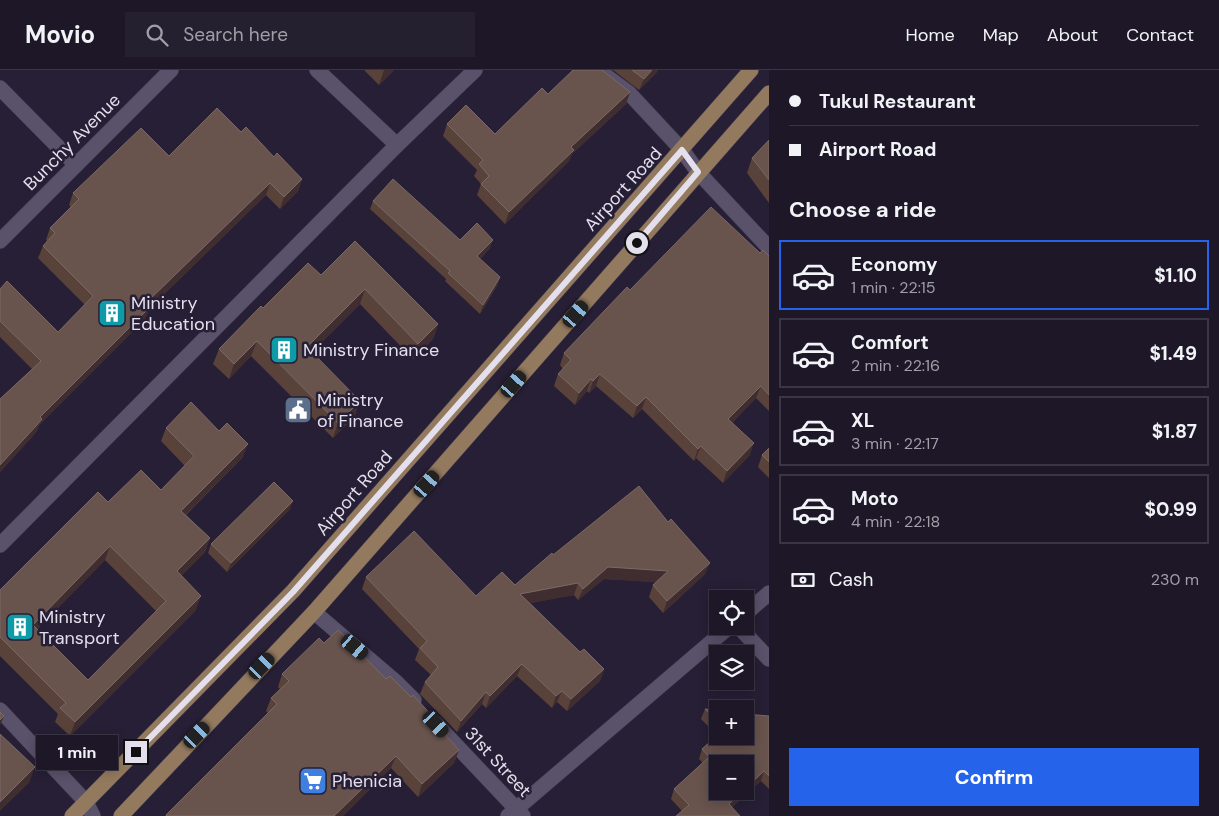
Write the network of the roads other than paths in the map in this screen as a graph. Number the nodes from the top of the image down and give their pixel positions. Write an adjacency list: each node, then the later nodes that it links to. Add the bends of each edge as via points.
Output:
1 (171, 70): 10 (street, Bunchy Avenue)
2 (317, 70): 8 (street)
3 (475, 70): 8 (street)
4 (598, 70): 9 (street, via 629,93)
5 (751, 70): 9 (main road, Airport Road)
6 (0, 88): 10 (street)
7 (769, 93): 11 (main road)
8 (397, 145): 14 (street)
9 (682, 150): 11 (street); 22 (main road, Airport Road, via 293,592)
10 (76, 165): 12 (street, Bunchy Avenue)
11 (698, 172): 13 (street); 17 (main road)
12 (0, 241)
13 (769, 248)
14 (0, 546)
15 (769, 593): 16 (street)
16 (754, 606)
17 (314, 612): 23 (street, 31st Street, via 396,682); 26 (main road)
18 (720, 635): 23 (street)
19 (746, 635): 20 (street)
20 (769, 659)
21 (0, 710): 22 (street)
22 (86, 802): 24 (main road, Airport Road); 25 (street)
23 (516, 814)
24 (72, 816)
25 (93, 816)
26 (121, 816)

